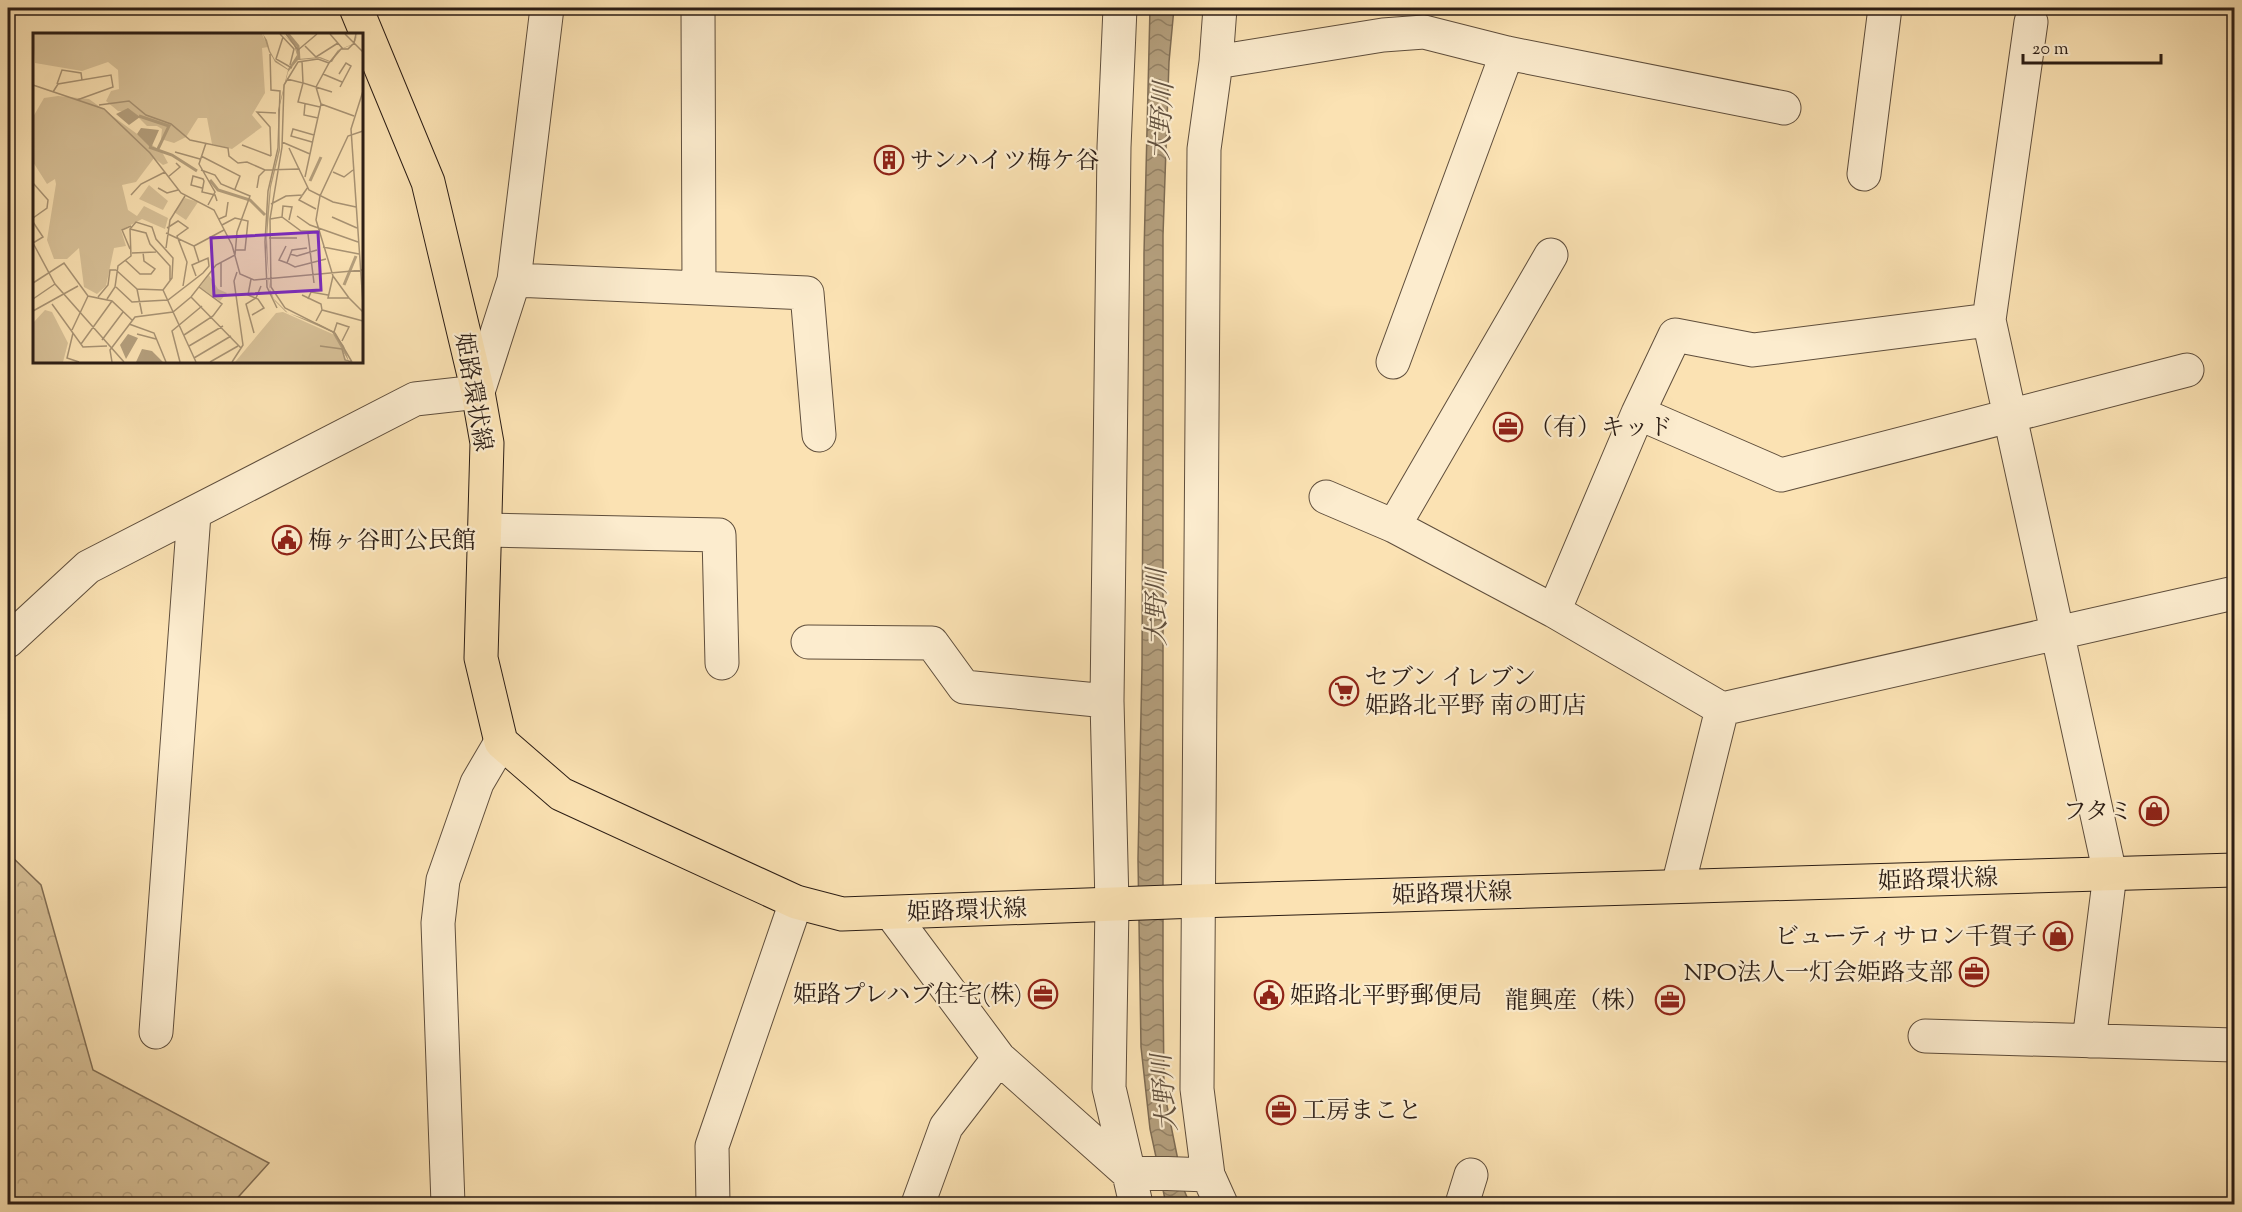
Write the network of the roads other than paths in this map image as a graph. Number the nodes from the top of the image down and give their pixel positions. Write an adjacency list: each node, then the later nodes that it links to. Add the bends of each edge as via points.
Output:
1 (356, 8): 19 (main road, 姫路環状線, via 428,182)
2 (546, 8): 14 (street)
3 (698, 8): 15 (street)
4 (1120, 8): 33 (street, via 1114,147)
5 (1221, 8): 10 (street)
6 (1885, 8): 12 (street)
7 (1429, 20): 9 (street); 10 (street, via 1383,35)
8 (2031, 22): 16 (street)
9 (1507, 52): 11 (street); 17 (street)
10 (1216, 62): 39 (street, via 1204,149)
11 (1784, 108)
12 (1864, 174)
13 (1551, 255): 25 (street)
14 (514, 280): 15 (street); 19 (street)
15 (699, 288): 22 (street, via 807,293)
16 (1989, 320): 20 (street, via 1753,350 1675,335); 21 (street)
17 (1393, 362)
18 (2187, 370): 21 (street)
19 (478, 392): 24 (street, via 415,399); 26 (main road, 姫路環状線, via 487,443)
20 (1638, 413): 21 (street, via 1781,475); 28 (street)
21 (2010, 415): 29 (street)
22 (819, 435)
23 (1326, 498): 25 (street)
24 (194, 514): 30 (street, via 88,567); 43 (street)
25 (1394, 526): 28 (street)
26 (485, 530): 32 (street, via 719,535); 35 (main road, 姫路環状線, via 481,658)
27 (2235, 593): 29 (street)
28 (1554, 611): 34 (street)
29 (2058, 633): 34 (street); 37 (street)
30 (8, 641)
31 (808, 642): 33 (street, via 932,643 964,687)
32 (722, 663)
33 (1107, 701): 41 (street)
34 (1722, 709): 38 (street)
35 (501, 742): 40 (main road, 姫路環状線, via 561,794); 50 (street, via 477,783 443,880 438,923)
36 (2235, 870): 37 (main road, 姫路環状線)
37 (2110, 874): 38 (main road, 姫路環状線); 45 (street)
38 (1678, 886): 39 (main road, 姫路環状線)
39 (1197, 901): 41 (main road, 姫路環状線); 49 (street, via 1197,1089)
40 (796, 902): 42 (main road, 姫路環状線, via 842,914); 51 (street, via 712,1146)
41 (1112, 904): 42 (main road, 姫路環状線); 48 (street, via 1109,1088)
42 (891, 913): 47 (street)
43 (156, 1032)
44 (1925, 1036): 45 (street)
45 (2089, 1041): 46 (street)
46 (2235, 1045)
47 (999, 1058): 48 (street); 52 (street, via 946,1127)
48 (1127, 1172): 49 (street); 53 (street)
49 (1208, 1175): 54 (street)
50 (448, 1204)
51 (713, 1204)
52 (918, 1204)
53 (1136, 1204)
54 (1221, 1204)

